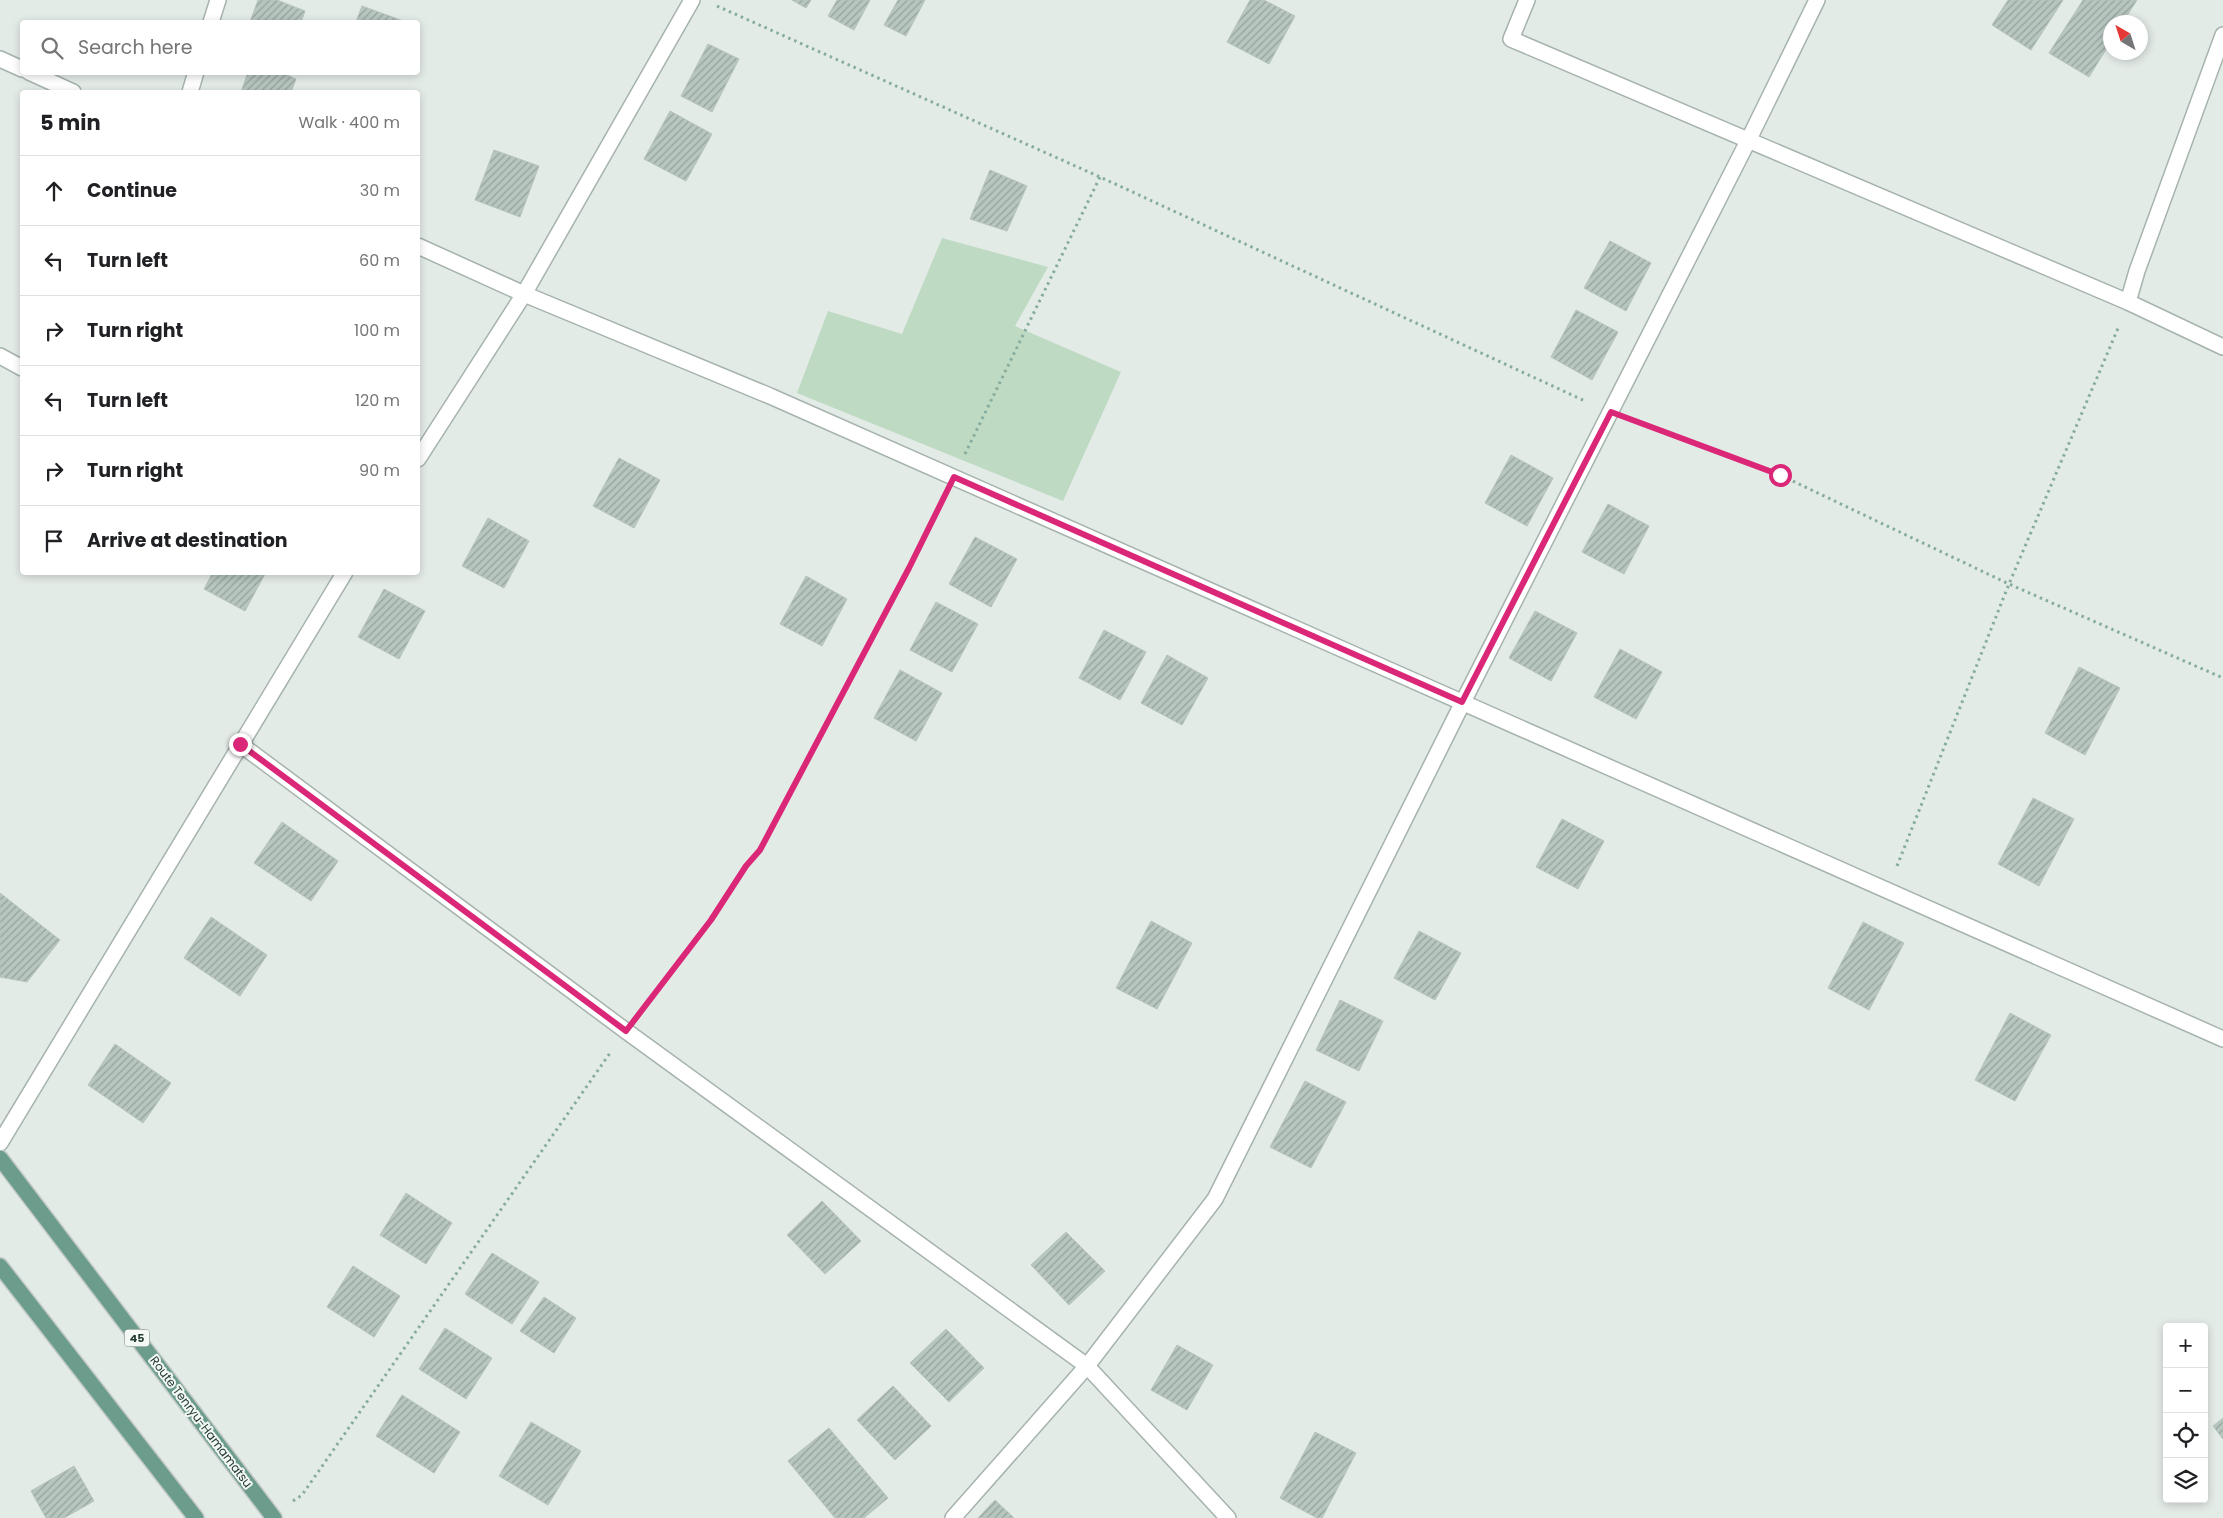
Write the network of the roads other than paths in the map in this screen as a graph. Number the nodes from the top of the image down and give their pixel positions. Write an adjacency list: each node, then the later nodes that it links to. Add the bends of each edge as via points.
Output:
1 (218, 0): 5 (street)
2 (692, 0): 15 (street)
3 (1527, 0): 13 (street, via 1511,39)
4 (1817, 0): 13 (street)
5 (212, 20)
6 (2223, 35): 16 (street, via 2136,271)
7 (0, 59): 8 (street)
8 (20, 68)
9 (36, 75): 11 (street)
10 (195, 75): 12 (street)
11 (69, 90)
12 (191, 90)
13 (1748, 141): 16 (street); 22 (street)
14 (420, 247): 15 (street)
15 (524, 294): 20 (street); 22 (street, via 770,396)
16 (2128, 302): 17 (street)
17 (2223, 347)
18 (0, 356): 19 (street)
19 (20, 367)
20 (420, 456)
21 (343, 575): 23 (street)
22 (1462, 702): 24 (street); 28 (street, via 1215,1199)
23 (240, 744): 25 (street); 28 (street, via 626,1031)
24 (2223, 1039)
25 (0, 1143)
26 (0, 1158): 29 (main road, Route Tenryu-Hamamatsu / 45)
27 (0, 1266): 30 (main road)
28 (1087, 1366): 31 (street); 32 (street)
29 (274, 1517)
30 (196, 1518)
31 (953, 1518)
32 (1228, 1518)

